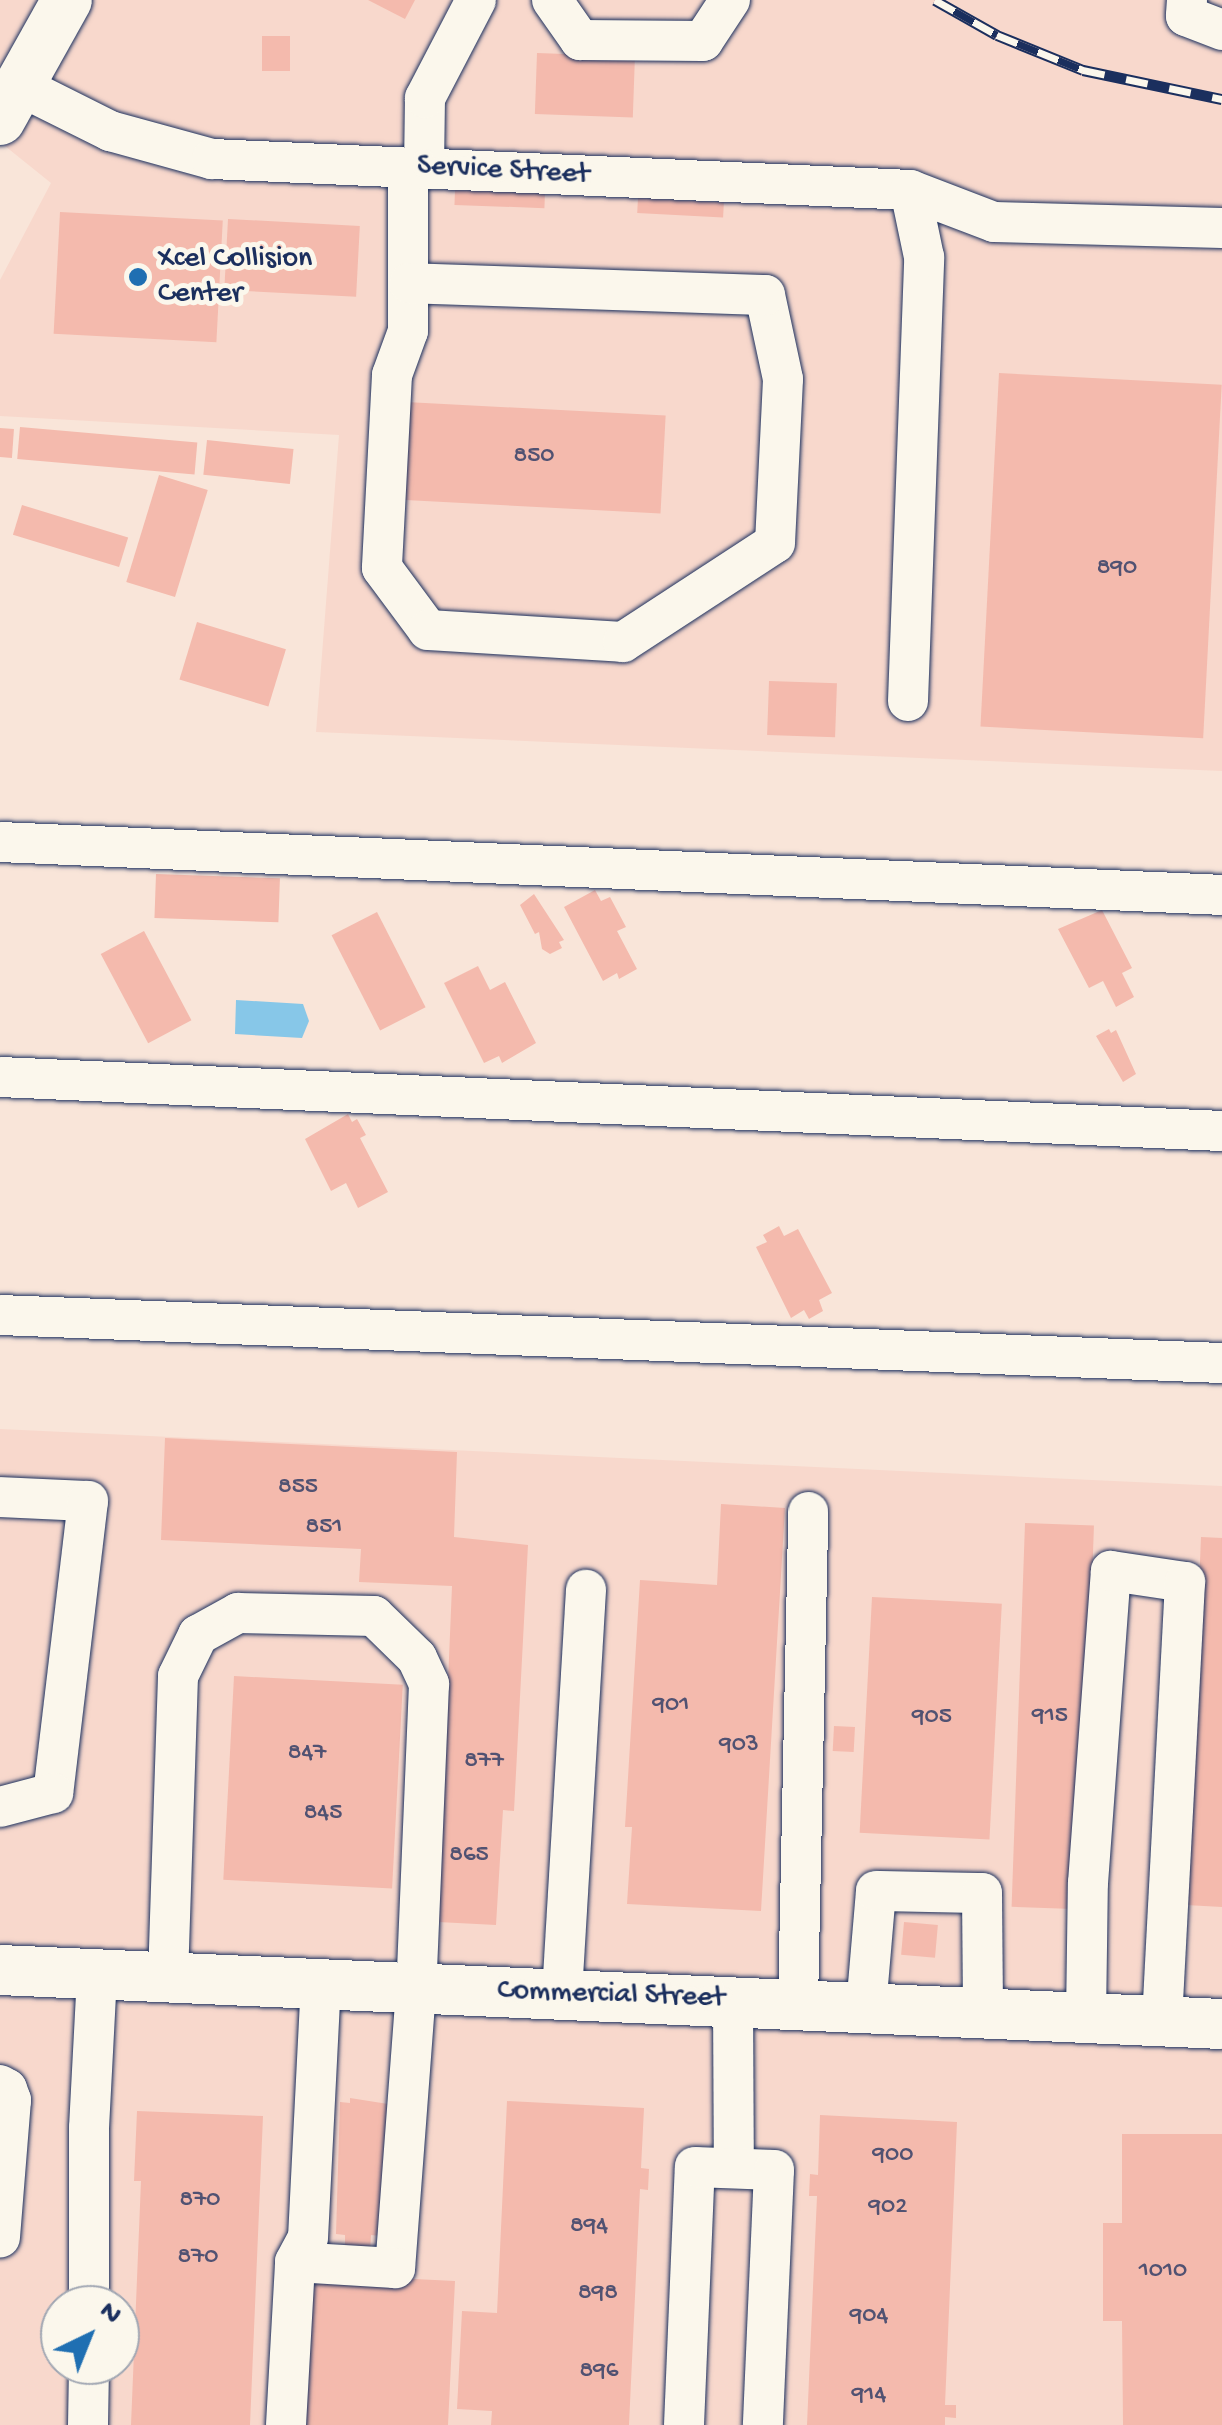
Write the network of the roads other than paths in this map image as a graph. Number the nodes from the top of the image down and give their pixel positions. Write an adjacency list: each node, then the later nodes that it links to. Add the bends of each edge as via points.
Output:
1 (68, 0): 7 (main road)
2 (476, 0): 8 (street, via 425,98)
3 (552, 0): 4 (street, via 580,40 703,41)
4 (730, 0)
5 (1187, 0): 6 (street, via 1186,16)
6 (1222, 30)
7 (10, 103): 8 (street, Service Street, via 212,159)
8 (416, 169): 9 (street, Service Street); 11 (street)
9 (910, 190): 10 (street, Service Street, via 994,222); 12 (street, via 924,257)
10 (1222, 228)
11 (408, 283): 11 (street, via 408,331 392,375 382,568 428,630 622,642 775,543 783,379 765,296)
12 (908, 700)
13 (0, 842): 14 (street)
14 (1222, 895)
15 (0, 1078): 16 (street)
16 (1222, 1131)
17 (0, 1315): 18 (street)
18 (1222, 1364)
19 (0, 1498): 22 (street, via 88,1501 53,1793)
20 (808, 1512): 30 (street)
21 (586, 1590): 28 (street)
22 (0, 1807)
23 (0, 1970): 24 (main road, Commercial Street)
24 (98, 1975): 25 (main road, Commercial Street); 40 (street)
25 (168, 1978): 26 (main road, Commercial Street); 27 (street, via 178,1676 198,1636 238,1613 374,1616 417,1658 429,1684)
26 (321, 1984): 27 (main road, Commercial Street); 39 (street, via 308,2238)
27 (416, 1990): 28 (main road, Commercial Street); 39 (street, via 396,2268)
28 (562, 1994): 29 (main road, Commercial Street)
29 (733, 2000): 30 (main road, Commercial Street); 37 (street)
30 (798, 2004): 31 (main road, Commercial Street)
31 (866, 2008): 32 (main road, Commercial Street); 32 (street, via 876,1891 982,1893)
32 (983, 2015): 33 (main road, Commercial Street)
33 (1086, 2018): 34 (main road, Commercial Street); 34 (street, via 1088,1883 1111,1571 1185,1582)
34 (1162, 2021): 35 (main road, Commercial Street)
35 (1222, 2024)
36 (0, 2085): 38 (street, via 11,2100)
37 (734, 2168): 44 (street, via 695,2166); 45 (street, via 774,2170)
38 (0, 2238)
39 (295, 2262): 43 (street)
40 (89, 2285)
41 (88, 2385): 42 (street)
42 (88, 2425)
43 (286, 2425)
44 (684, 2425)
45 (762, 2425)

